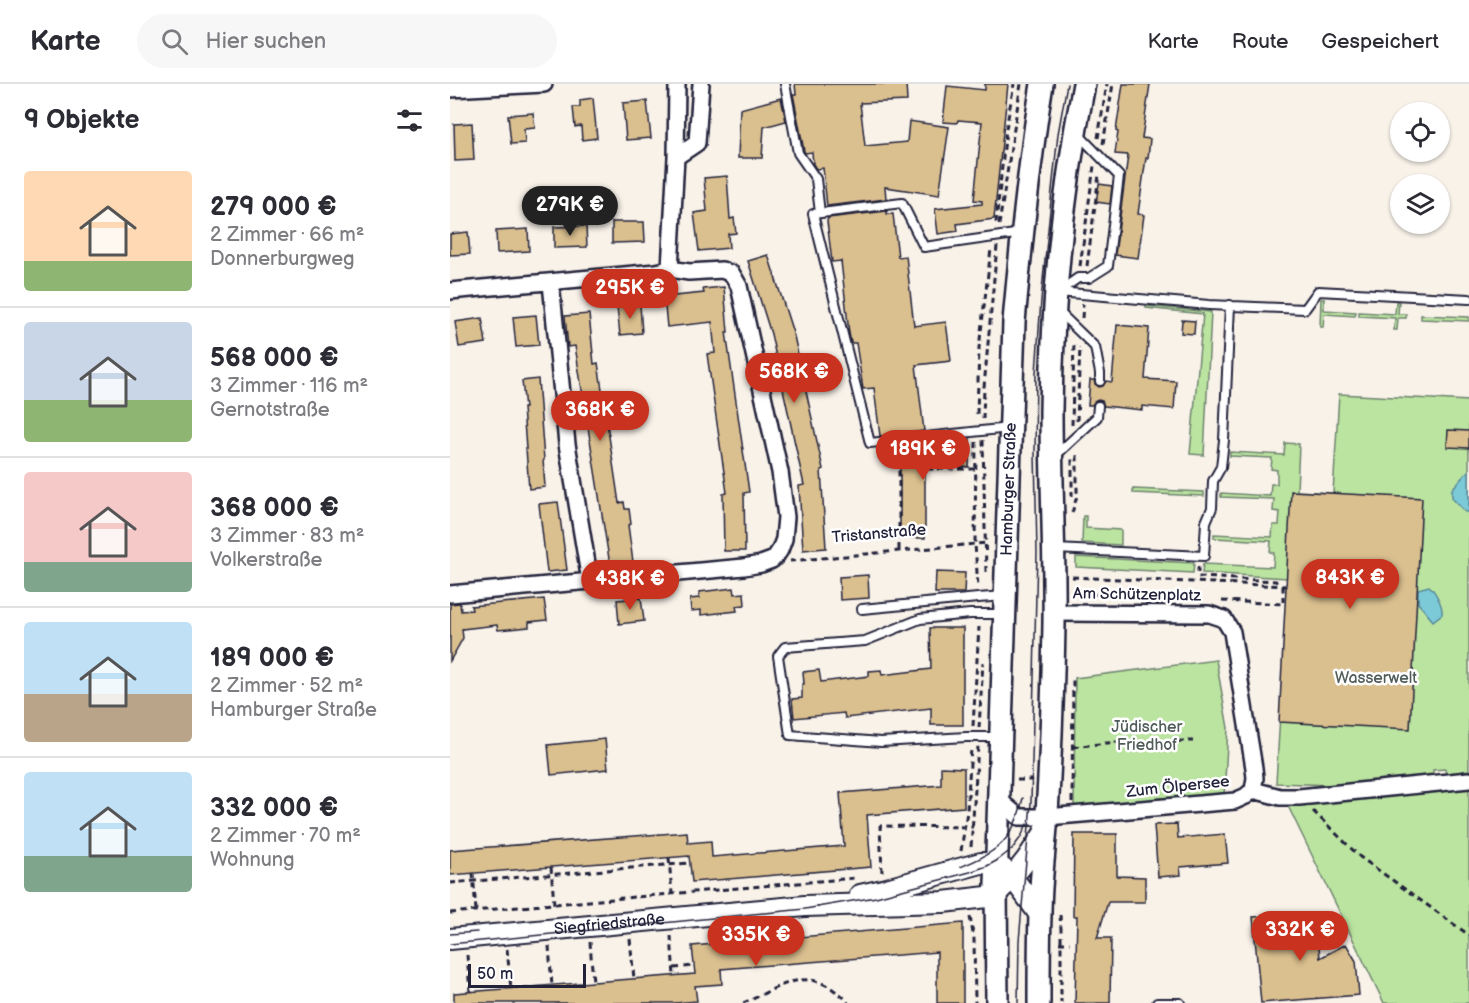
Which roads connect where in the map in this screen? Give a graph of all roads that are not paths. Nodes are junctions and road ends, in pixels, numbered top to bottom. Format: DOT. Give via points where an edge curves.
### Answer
graph roads {
  1 [pos="544,84"];
  2 [pos="677,84"];
  3 [pos="701,84"];
  4 [pos="786,84"];
  5 [pos="1042,84"];
  6 [pos="1084,84"];
  7 [pos="450,89"];
  8 [pos="1075,131"];
  9 [pos="676,157"];
  10 [pos="820,213"];
  11 [pos="1023,232"];
  12 [pos="670,269"];
  13 [pos="551,283"];
  14 [pos="450,291"];
  15 [pos="1469,299"];
  16 [pos="1056,301"];
  17 [pos="1230,305"];
  18 [pos="1100,381"];
  19 [pos="1098,406"];
  20 [pos="1011,428"];
  21 [pos="1052,459"];
  22 [pos="1053,549"];
  23 [pos="590,581"];
  24 [pos="450,594"];
  25 [pos="1006,605"];
  26 [pos="862,609"];
  27 [pos="1054,613"];
  28 [pos="1001,737"];
  29 [pos="1469,780"];
  30 [pos="1000,790"];
  31 [pos="1253,790"];
  32 [pos="1046,825"];
  33 [pos="1005,872"];
  34 [pos="905,893"];
  35 [pos="996,894"];
  36 [pos="1040,915"];
  37 [pos="450,939"];
  38 [pos="997,1003"];
  39 [pos="1039,1003"];
  40 [pos="1157,1003"];
  41 [pos="1180,1003"];
  1 -- 7 [label="street"];
  2 -- 9 [label="street"];
  3 -- 9 [label="street" via="698,143"];
  4 -- 10 [label="lane" via="798,153 816,179"];
  5 -- 11 [label="main road, Hamburger Straße"];
  6 -- 8 [label="main road"];
  8 -- 16 [label="main road"];
  8 -- 16 [label="lane" via="1119,176 1108,266 1089,278 1078,278"];
  9 -- 12 [label="street"];
  10 -- 11 [label="lane" via="902,203 924,247"];
  10 -- 20 [label="lane" via="813,214 870,443"];
  11 -- 20 [label="main road, Hamburger Straße" via="1014,322"];
  12 -- 13 [label="street"];
  12 -- 23 [label="street" via="722,270 732,274 739,286 780,472 786,517 779,560 744,567"];
  13 -- 14 [label="street"];
  13 -- 23 [label="street" via="567,444"];
  15 -- 17 [label="lane" via="1318,291 1305,309"];
  16 -- 17 [label="lane"];
  16 -- 18 [label="lane" via="1095,347"];
  16 -- 21 [label="main road"];
  17 -- 22 [label="lane" via="1221,467 1213,481 1212,508 1201,556"];
  19 -- 21 [label="lane" via="1096,417"];
  20 -- 25 [label="main road, Hamburger Straße"];
  21 -- 22 [label="main road"];
  22 -- 27 [label="main road"];
  23 -- 24 [label="street"];
  25 -- 26 [label="lane" via="978,598"];
  25 -- 28 [label="main road, Hamburger Straße"];
  25 -- 28 [label="lane" via="970,614 920,619 865,642 785,646 778,656 790,735 881,742"];
  27 -- 31 [label="street, Am Schützenplatz" via="1209,614 1224,620 1232,632 1254,768"];
  27 -- 32 [label="main road"];
  28 -- 30 [label="main road, Hamburger Straße"];
  29 -- 31 [label="street, Zum Ölpersee" via="1299,797"];
  30 -- 32 [label="street, Zum Ölpersee" via="1019,817"];
  30 -- 33 [label="main road, Hamburger Straße"];
  31 -- 32 [label="street, Zum Ölpersee" via="1235,801"];
  32 -- 33 [label="street" via="1027,859"];
  32 -- 36 [label="main road"];
  33 -- 34 [label="street, Siegfriedstraße" via="981,863"];
  33 -- 35 [label="main road, Hamburger Straße"];
  33 -- 36 [label="street"];
  34 -- 35 [label="street, Siegfriedstraße" via="943,902"];
  34 -- 37 [label="street, Siegfriedstraße"];
  35 -- 38 [label="main road, Hamburger Straße"];
  36 -- 39 [label="main road"];
  40 -- 41 [label="lane"];
}
